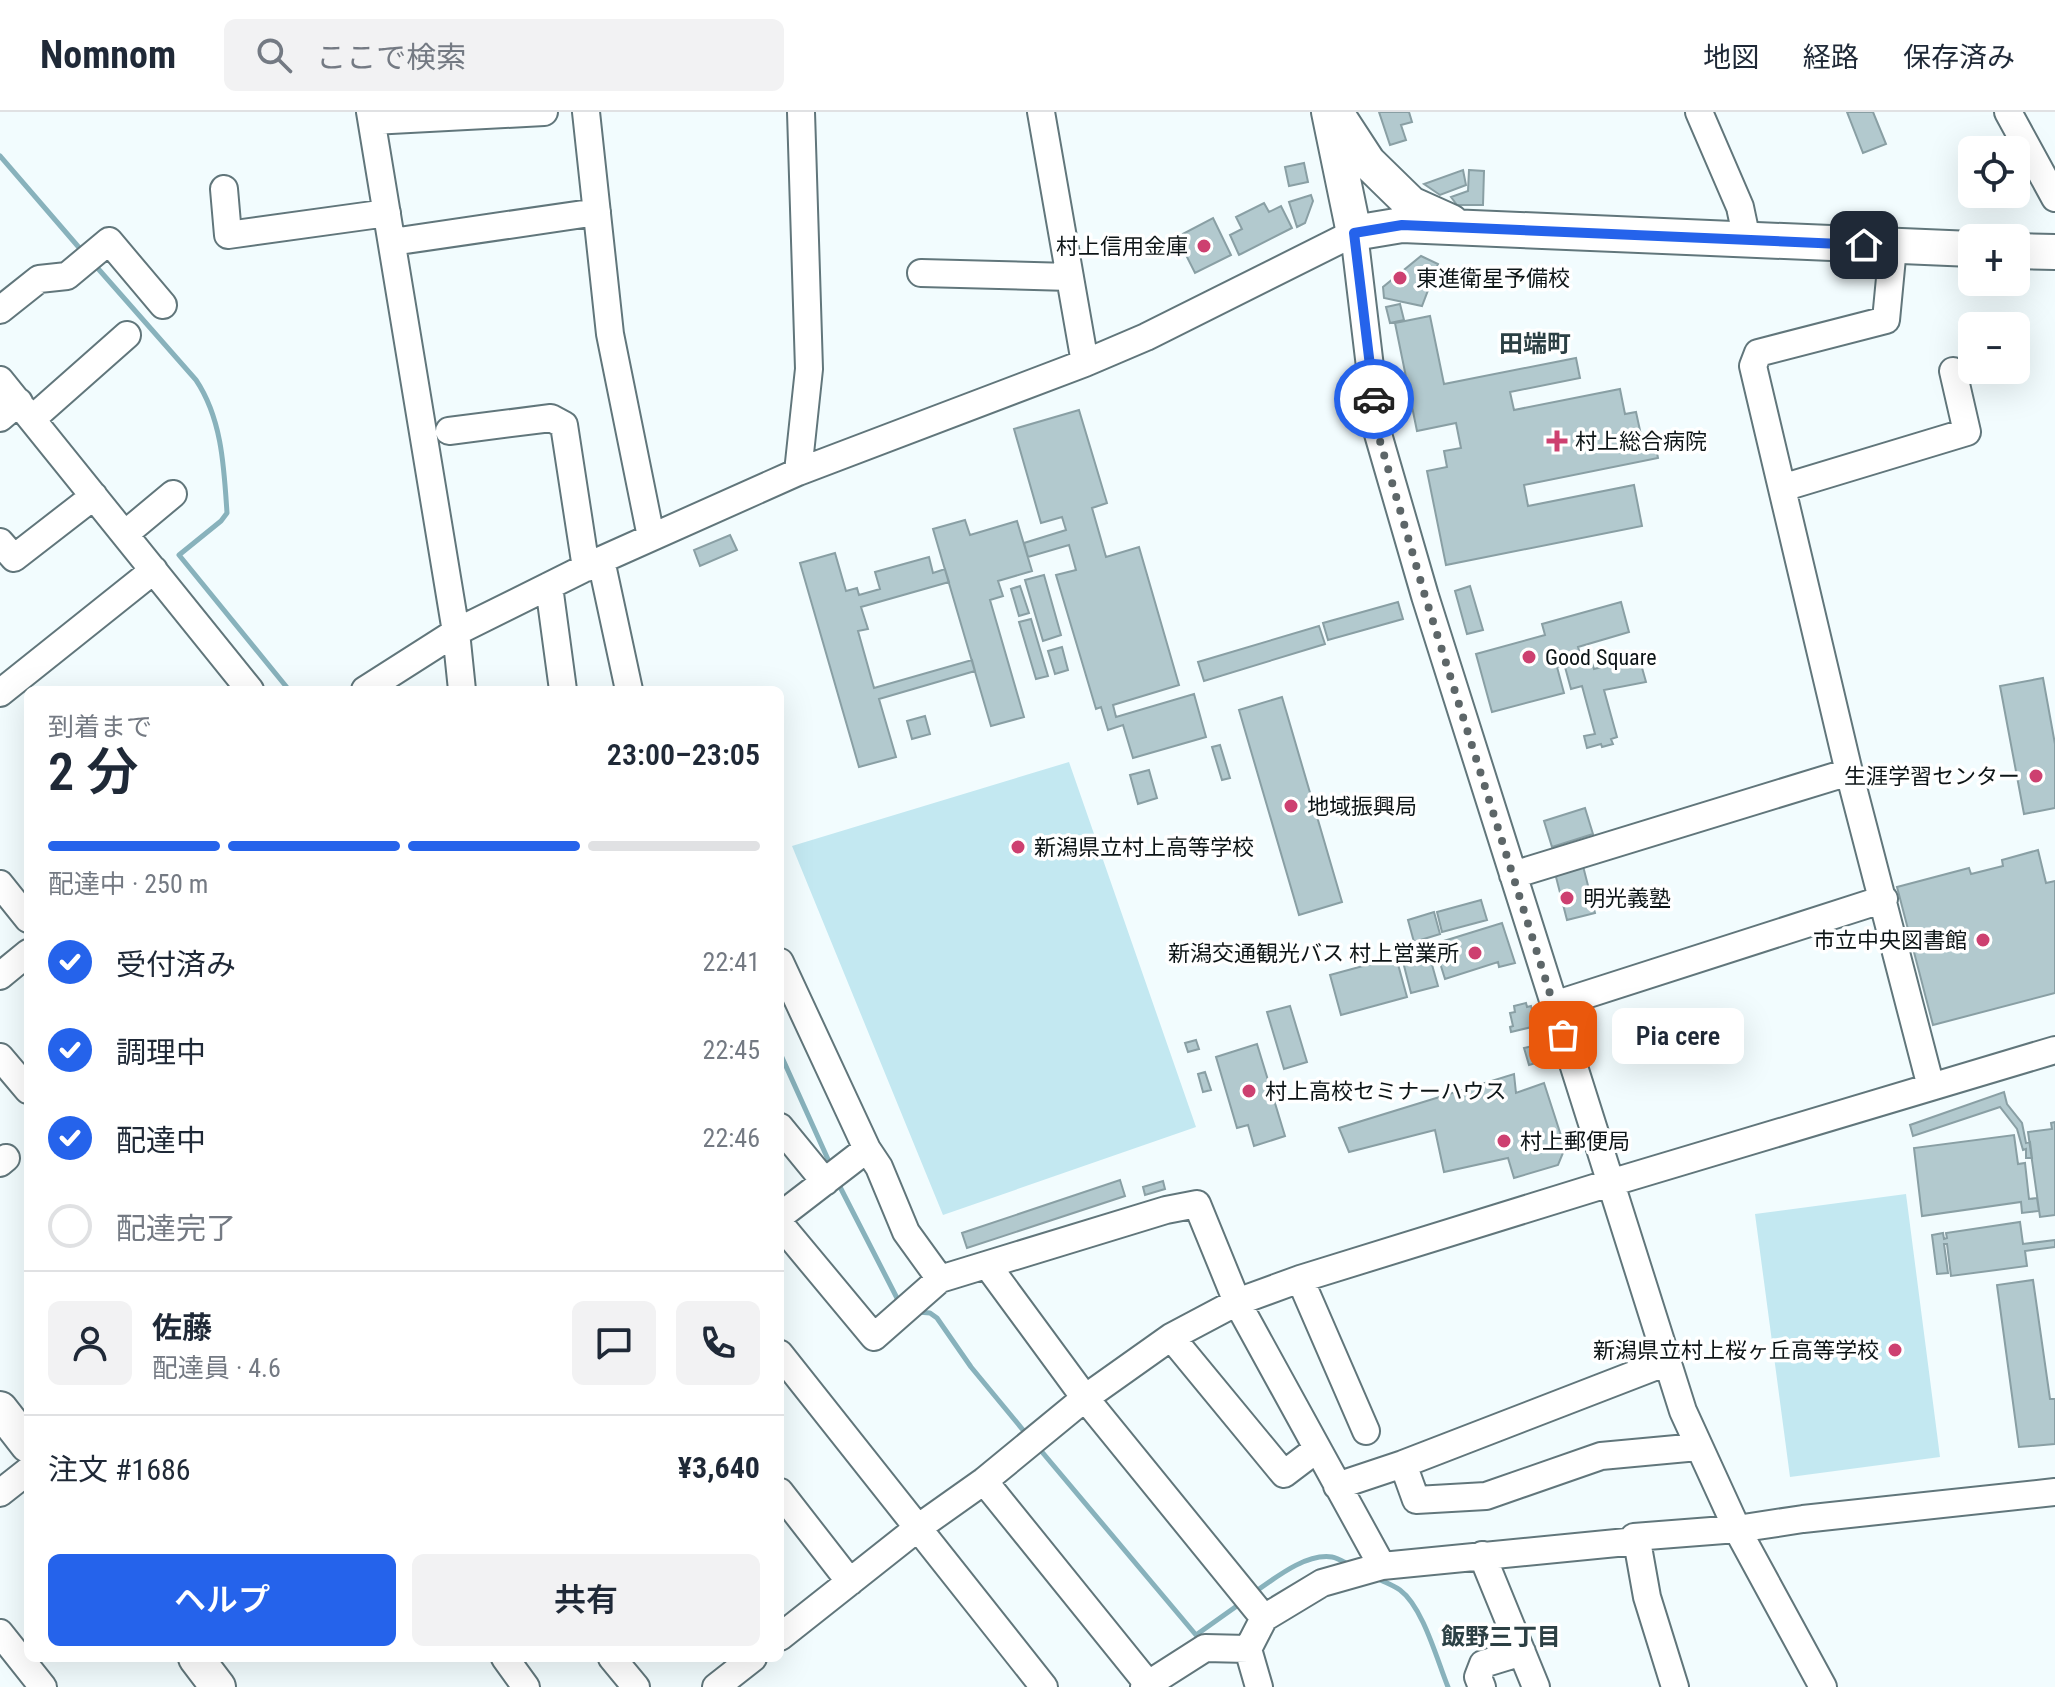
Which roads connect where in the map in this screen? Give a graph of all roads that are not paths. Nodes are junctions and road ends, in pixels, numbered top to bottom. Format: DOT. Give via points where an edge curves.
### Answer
graph roads {
  1 [pos="544,112"];
  2 [pos="586,112"];
  3 [pos="801,112"];
  4 [pos="1041,112"];
  5 [pos="1329,112"];
  6 [pos="1336,112"];
  7 [pos="1699,112"];
  8 [pos="2008,112"];
  9 [pos="371,116"];
  10 [pos="224,189"];
  11 [pos="2055,198"];
  12 [pos="597,212"];
  13 [pos="387,213"];
  14 [pos="1468,228"];
  15 [pos="1354,233"];
  16 [pos="1747,240"];
  17 [pos="392,242"];
  18 [pos="1893,247"];
  19 [pos="1958,249"];
  20 [pos="2030,251"];
  21 [pos="2055,252"];
  22 [pos="921,273"];
  23 [pos="1070,277"];
  24 [pos="163,305"];
  25 [pos="0,310"];
  26 [pos="127,335"];
  27 [pos="1085,363"];
  28 [pos="1953,371"];
  29 [pos="0,380"];
  30 [pos="17,413"];
  31 [pos="449,431"];
  32 [pos="798,472"];
  33 [pos="1782,488"];
  34 [pos="173,494"];
  35 [pos="94,496"];
  36 [pos="125,534"];
  37 [pos="651,537"];
  38 [pos="0,542"];
  39 [pos="593,564"];
  40 [pos="154,570"];
  41 [pos="549,586"];
  42 [pos="456,632"];
  43 [pos="247,686"];
  44 [pos="371,686"];
  45 [pos="462,686"];
  46 [pos="562,686"];
  47 [pos="628,686"];
  48 [pos="0,693"];
  49 [pos="1849,772"];
  50 [pos="1513,875"];
  51 [pos="0,884"];
  52 [pos="1884,899"];
  53 [pos="24,914"];
  54 [pos="24,956"];
  55 [pos="784,975"];
  56 [pos="0,976"];
  57 [pos="1554,1005"];
  58 [pos="2055,1050"];
  59 [pos="0,1057"];
  60 [pos="24,1085"];
  61 [pos="1931,1087"];
  62 [pos="784,1132"];
  63 [pos="867,1149"];
  64 [pos="825,1182"];
  65 [pos="1610,1183"];
  66 [pos="784,1213"];
  67 [pos="784,1229"];
  68 [pos="988,1266"];
  69 [pos="940,1279"];
  70 [pos="1300,1279"];
  71 [pos="1237,1302"];
  72 [pos="1171,1337"];
  73 [pos="784,1359"];
  74 [pos="1667,1362"];
  75 [pos="1085,1398"];
  76 [pos="0,1409"];
  77 [pos="1366,1431"];
  78 [pos="24,1440"];
  79 [pos="1698,1447"];
  80 [pos="1317,1449"];
  81 [pos="1403,1464"];
  82 [pos="24,1474"];
  83 [pos="984,1481"];
  84 [pos="1337,1486"];
  85 [pos="2055,1492"];
  86 [pos="0,1493"];
  87 [pos="784,1497"];
  88 [pos="919,1527"];
  89 [pos="1737,1529"];
  90 [pos="1637,1541"];
  91 [pos="1482,1555"];
  92 [pos="1382,1566"];
  93 [pos="850,1582"];
  94 [pos="1264,1618"];
  95 [pos="0,1633"];
  96 [pos="784,1634"];
  97 [pos="1248,1649"];
  98 [pos="1522,1652"];
  99 [pos="508,1662"];
  100 [pos="615,1662"];
  101 [pos="748,1662"];
  102 [pos="1146,1685"];
  103 [pos="43,1687"];
  104 [pos="526,1687"];
  105 [pos="636,1687"];
  106 [pos="716,1687"];
  107 [pos="1044,1687"];
  108 [pos="1259,1687"];
  109 [pos="1482,1687"];
  110 [pos="1536,1687"];
  111 [pos="1675,1687"];
  112 [pos="1823,1687"];
  1 -- 9 [label="street"];
  2 -- 12 [label="street"];
  3 -- 32 [label="street" via="809,369"];
  4 -- 23 [label="street"];
  5 -- 15 [label="main road"];
  6 -- 14 [label="main road" via="1368,162 1411,204"];
  7 -- 16 [label="street" via="1740,207"];
  8 -- 11 [label="street"];
  9 -- 13 [label="street"];
  10 -- 13 [label="street" via="228,235"];
  12 -- 17 [label="street"];
  12 -- 37 [label="street" via="610,334"];
  13 -- 17 [label="street"];
  14 -- 15 [label="main road" via="1402,225"];
  14 -- 16 [label="main road"];
  15 -- 27 [label="street"];
  15 -- 50 [label="street" via="1378,434"];
  16 -- 18 [label="main road"];
  17 -- 42 [label="street"];
  18 -- 19 [label="main road"];
  18 -- 33 [label="street" via="1886,320 1758,353 1753,366"];
  20 -- 21 [label="main road"];
  22 -- 23 [label="street"];
  23 -- 27 [label="street"];
  24 -- 25 [label="street" via="109,241 67,276 39,279"];
  26 -- 30 [label="street"];
  27 -- 32 [label="street"];
  28 -- 33 [label="street" via="1967,432"];
  29 -- 30 [label="street"];
  30 -- 35 [label="street"];
  31 -- 39 [label="street" via="551,418 564,425"];
  32 -- 37 [label="street"];
  33 -- 49 [label="street"];
  34 -- 36 [label="street"];
  35 -- 36 [label="street"];
  35 -- 38 [label="street" via="14,558"];
  36 -- 40 [label="street"];
  37 -- 39 [label="street"];
  39 -- 41 [label="street"];
  39 -- 47 [label="street"];
  40 -- 43 [label="street"];
  40 -- 48 [label="street"];
  41 -- 42 [label="street"];
  41 -- 46 [label="street"];
  42 -- 44 [label="street"];
  42 -- 45 [label="street"];
  49 -- 50 [label="street"];
  49 -- 52 [label="street"];
  50 -- 57 [label="street"];
  51 -- 53 [label="street"];
  52 -- 57 [label="street"];
  52 -- 61 [label="street"];
  54 -- 56 [label="street"];
  55 -- 63 [label="street"];
  57 -- 65 [label="street"];
  58 -- 61 [label="street"];
  59 -- 60 [label="street"];
  61 -- 65 [label="street"];
  62 -- 64 [label="street"];
  63 -- 64 [label="street"];
  63 -- 69 [label="street" via="906,1232"];
  64 -- 66 [label="street"];
  65 -- 70 [label="street"];
  65 -- 74 [label="street"];
  67 -- 69 [label="street" via="874,1337"];
  68 -- 69 [label="street"];
  68 -- 71 [label="street" via="1197,1204"];
  68 -- 75 [label="street"];
  70 -- 71 [label="street"];
  70 -- 77 [label="street"];
  71 -- 72 [label="street"];
  71 -- 80 [label="street"];
  72 -- 75 [label="street"];
  72 -- 80 [label="street" via="1284,1474"];
  73 -- 88 [label="street"];
  74 -- 79 [label="street"];
  74 -- 81 [label="street"];
  75 -- 83 [label="street"];
  75 -- 94 [label="street"];
  76 -- 78 [label="main road"];
  79 -- 81 [label="street" via="1601,1456 1486,1496 1416,1500"];
  79 -- 89 [label="street"];
  80 -- 84 [label="street"];
  81 -- 84 [label="street"];
  82 -- 86 [label="street"];
  83 -- 88 [label="street"];
  83 -- 102 [label="street"];
  84 -- 92 [label="street"];
  85 -- 89 [label="street"];
  87 -- 93 [label="street"];
  88 -- 93 [label="street"];
  88 -- 107 [label="street"];
  89 -- 90 [label="street" via="1634,1537"];
  89 -- 112 [label="street"];
  90 -- 91 [label="street"];
  90 -- 111 [label="street" via="1647,1597"];
  91 -- 92 [label="street"];
  91 -- 98 [label="street"];
  92 -- 94 [label="street" via="1322,1583"];
  93 -- 96 [label="street"];
  94 -- 97 [label="street"];
  95 -- 103 [label="street"];
  97 -- 102 [label="street" via="1205,1648"];
  97 -- 108 [label="street"];
  98 -- 109 [label="street" via="1483,1664 1478,1677"];
  98 -- 110 [label="street"];
  99 -- 104 [label="street"];
  100 -- 105 [label="street"];
  101 -- 106 [label="street"];
}
